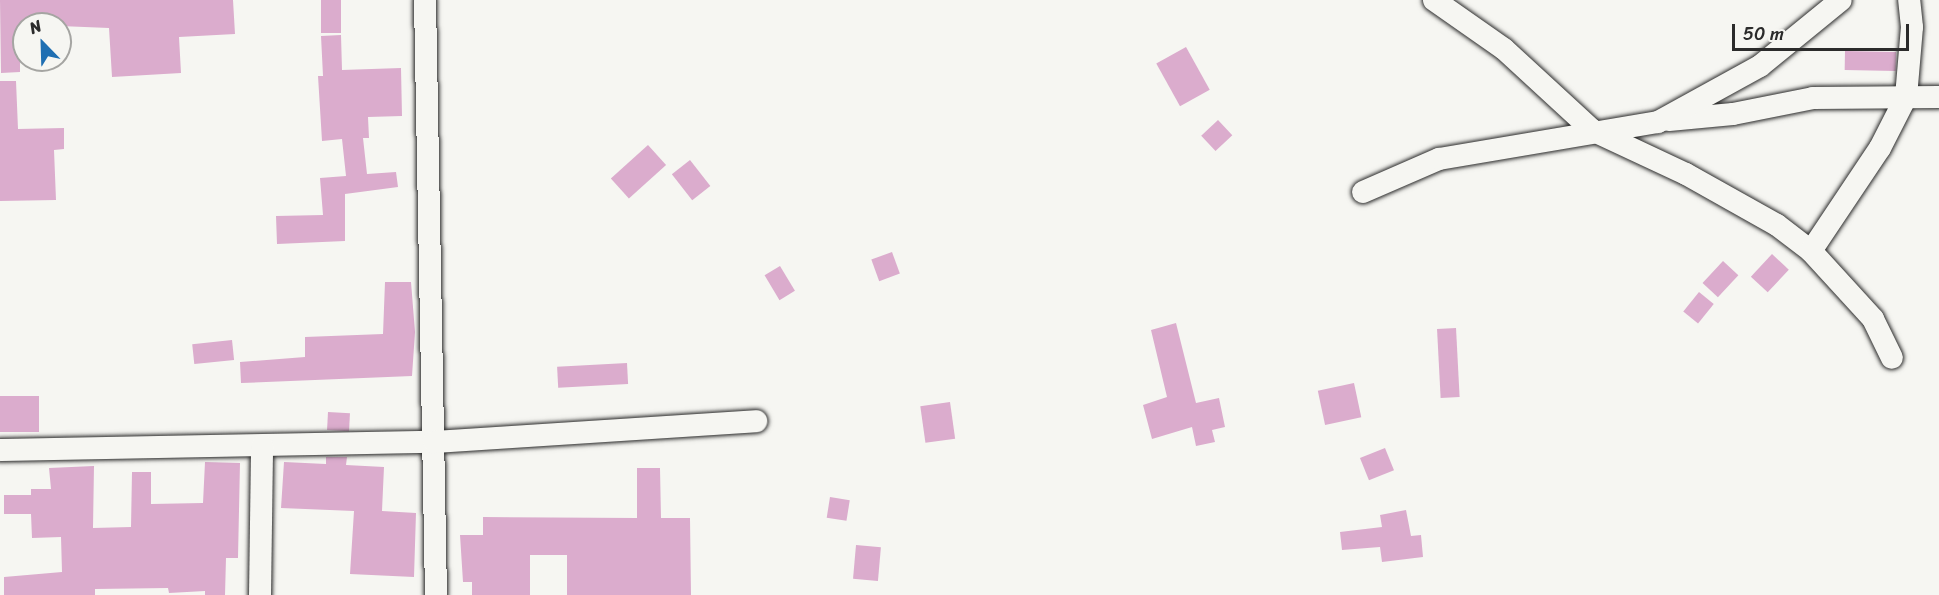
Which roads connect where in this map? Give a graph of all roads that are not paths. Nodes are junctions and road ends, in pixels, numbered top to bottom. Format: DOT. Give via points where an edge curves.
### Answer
graph roads {
  1 [pos="425,0"];
  2 [pos="1434,0"];
  3 [pos="1841,0"];
  4 [pos="1909,0"];
  5 [pos="1906,97"];
  6 [pos="1939,97"];
  7 [pos="1658,122"];
  8 [pos="1592,130"];
  9 [pos="1363,192"];
  10 [pos="1811,250"];
  11 [pos="1892,357"];
  12 [pos="756,421"];
  13 [pos="434,442"];
  14 [pos="262,446"];
  15 [pos="0,450"];
  16 [pos="260,595"];
  17 [pos="436,595"];
  1 -- 13 [label="street"];
  2 -- 8 [label="street" via="1504,49"];
  3 -- 7 [label="street" via="1760,66"];
  4 -- 5 [label="street" via="1912,27"];
  5 -- 6 [label="street"];
  5 -- 7 [label="street" via="1813,98 1733,114"];
  5 -- 10 [label="street" via="1880,148"];
  7 -- 8 [label="street"];
  8 -- 9 [label="street" via="1439,159"];
  8 -- 10 [label="street" via="1686,174 1777,225"];
  10 -- 11 [label="street" via="1873,319"];
  12 -- 13 [label="street"];
  13 -- 14 [label="street"];
  13 -- 17 [label="street"];
  14 -- 15 [label="street"];
  14 -- 16 [label="street"];
}
